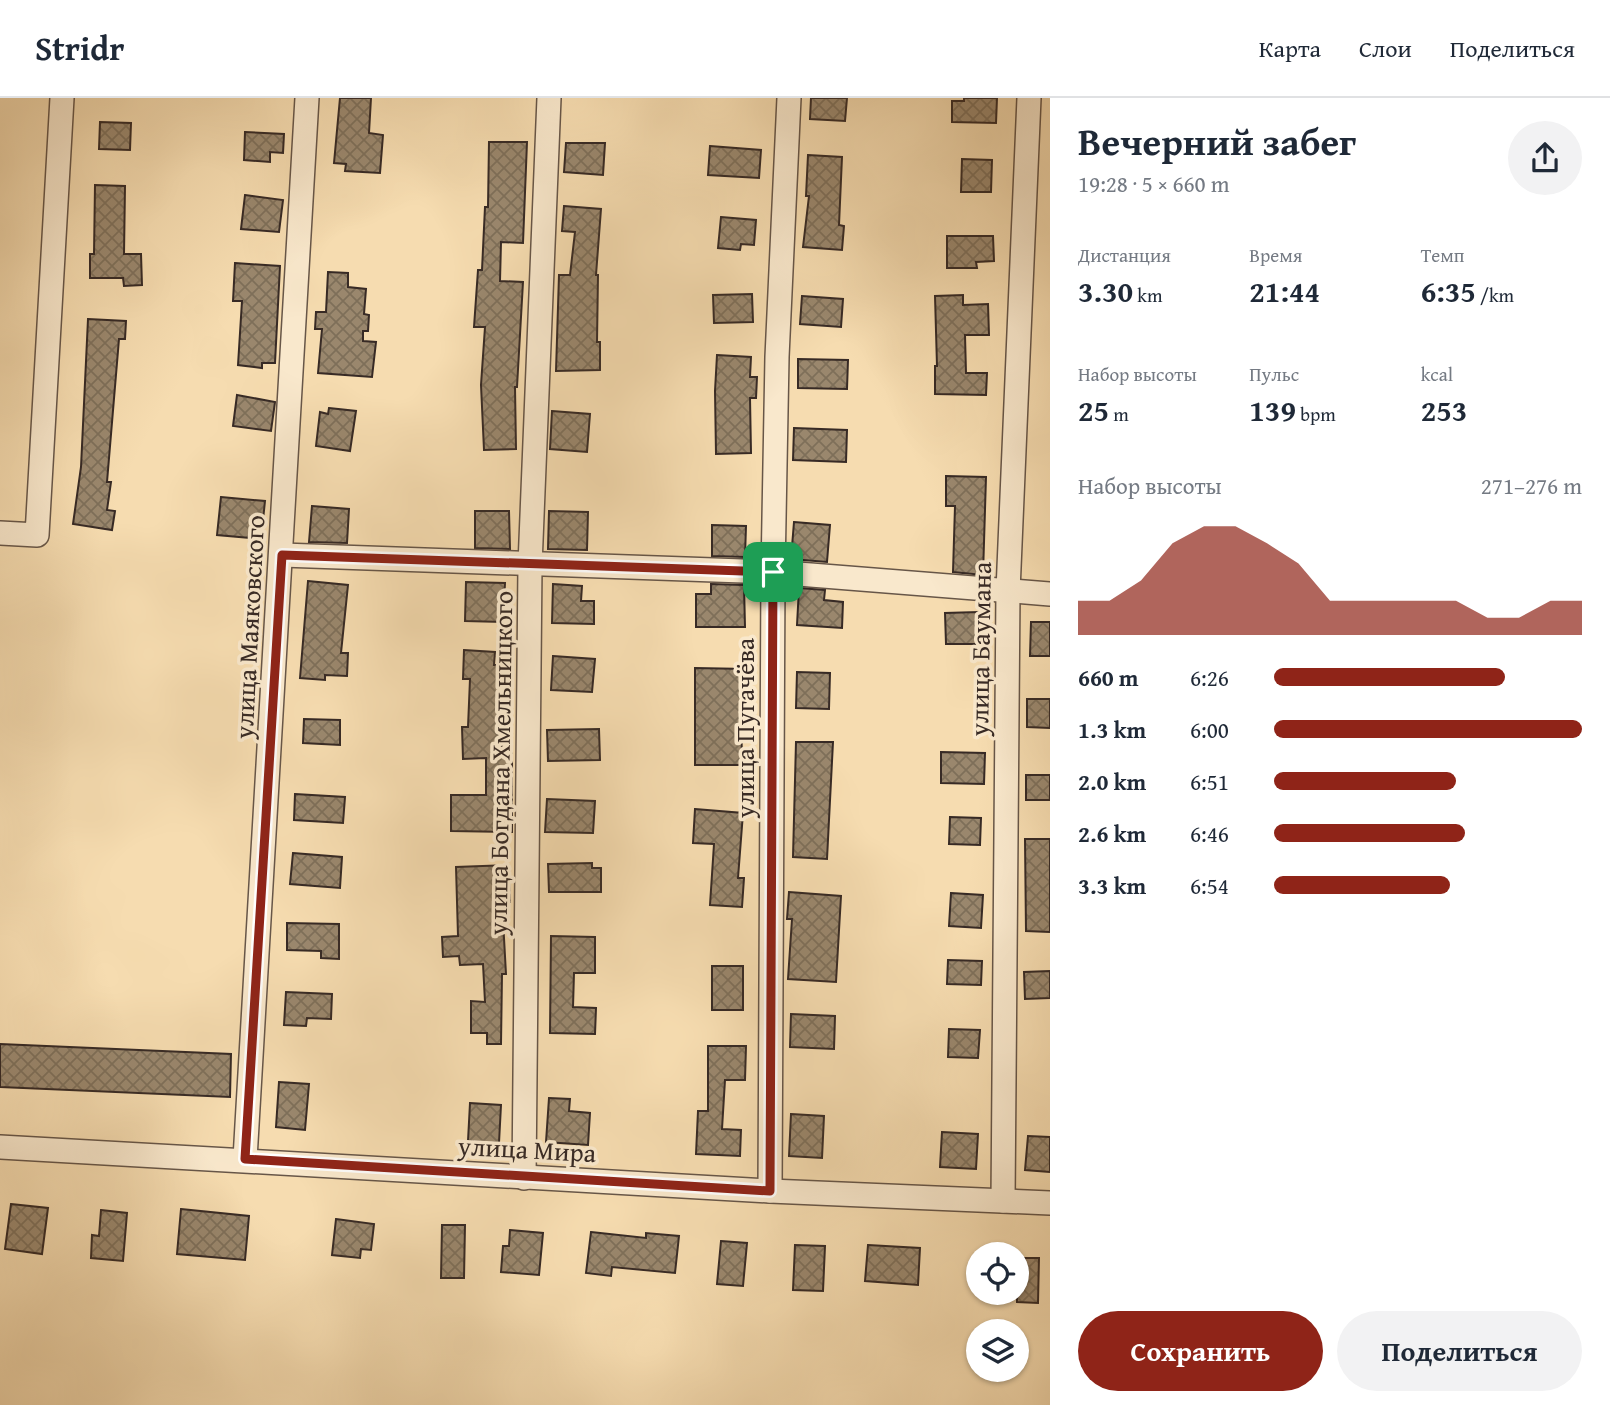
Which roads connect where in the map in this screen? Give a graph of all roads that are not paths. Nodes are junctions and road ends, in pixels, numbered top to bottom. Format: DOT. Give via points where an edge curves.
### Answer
graph roads {
  1 [pos="62,98"];
  2 [pos="307,98"];
  3 [pos="549,98"];
  4 [pos="789,98"];
  5 [pos="1029,98"];
  6 [pos="0,533"];
  7 [pos="282,555"];
  8 [pos="530,565"];
  9 [pos="773,572"];
  10 [pos="1008,591"];
  11 [pos="1050,594"];
  12 [pos="0,1147"];
  13 [pos="245,1159"];
  14 [pos="524,1178"];
  15 [pos="770,1191"];
  16 [pos="1003,1201"];
  17 [pos="1050,1203"];
  1 -- 6 [label="street" via="37,535"];
  2 -- 7 [label="street, улица Маяковского"];
  3 -- 8 [label="street, улица Богдана Хмельницкого"];
  4 -- 9 [label="street, улица Пугачёва"];
  5 -- 10 [label="street, улица Баумана"];
  7 -- 8 [label="street"];
  7 -- 13 [label="street, улица Маяковского"];
  8 -- 9 [label="street"];
  8 -- 14 [label="street, улица Богдана Хмельницкого"];
  9 -- 10 [label="street"];
  9 -- 15 [label="street, улица Пугачёва"];
  10 -- 11 [label="street"];
  10 -- 16 [label="street, улица Баумана"];
  12 -- 13 [label="street, улица Мира"];
  13 -- 14 [label="street, улица Мира"];
  14 -- 15 [label="street, улица Мира"];
  15 -- 16 [label="street, улица Мира"];
  16 -- 17 [label="street, улица Мира"];
}
